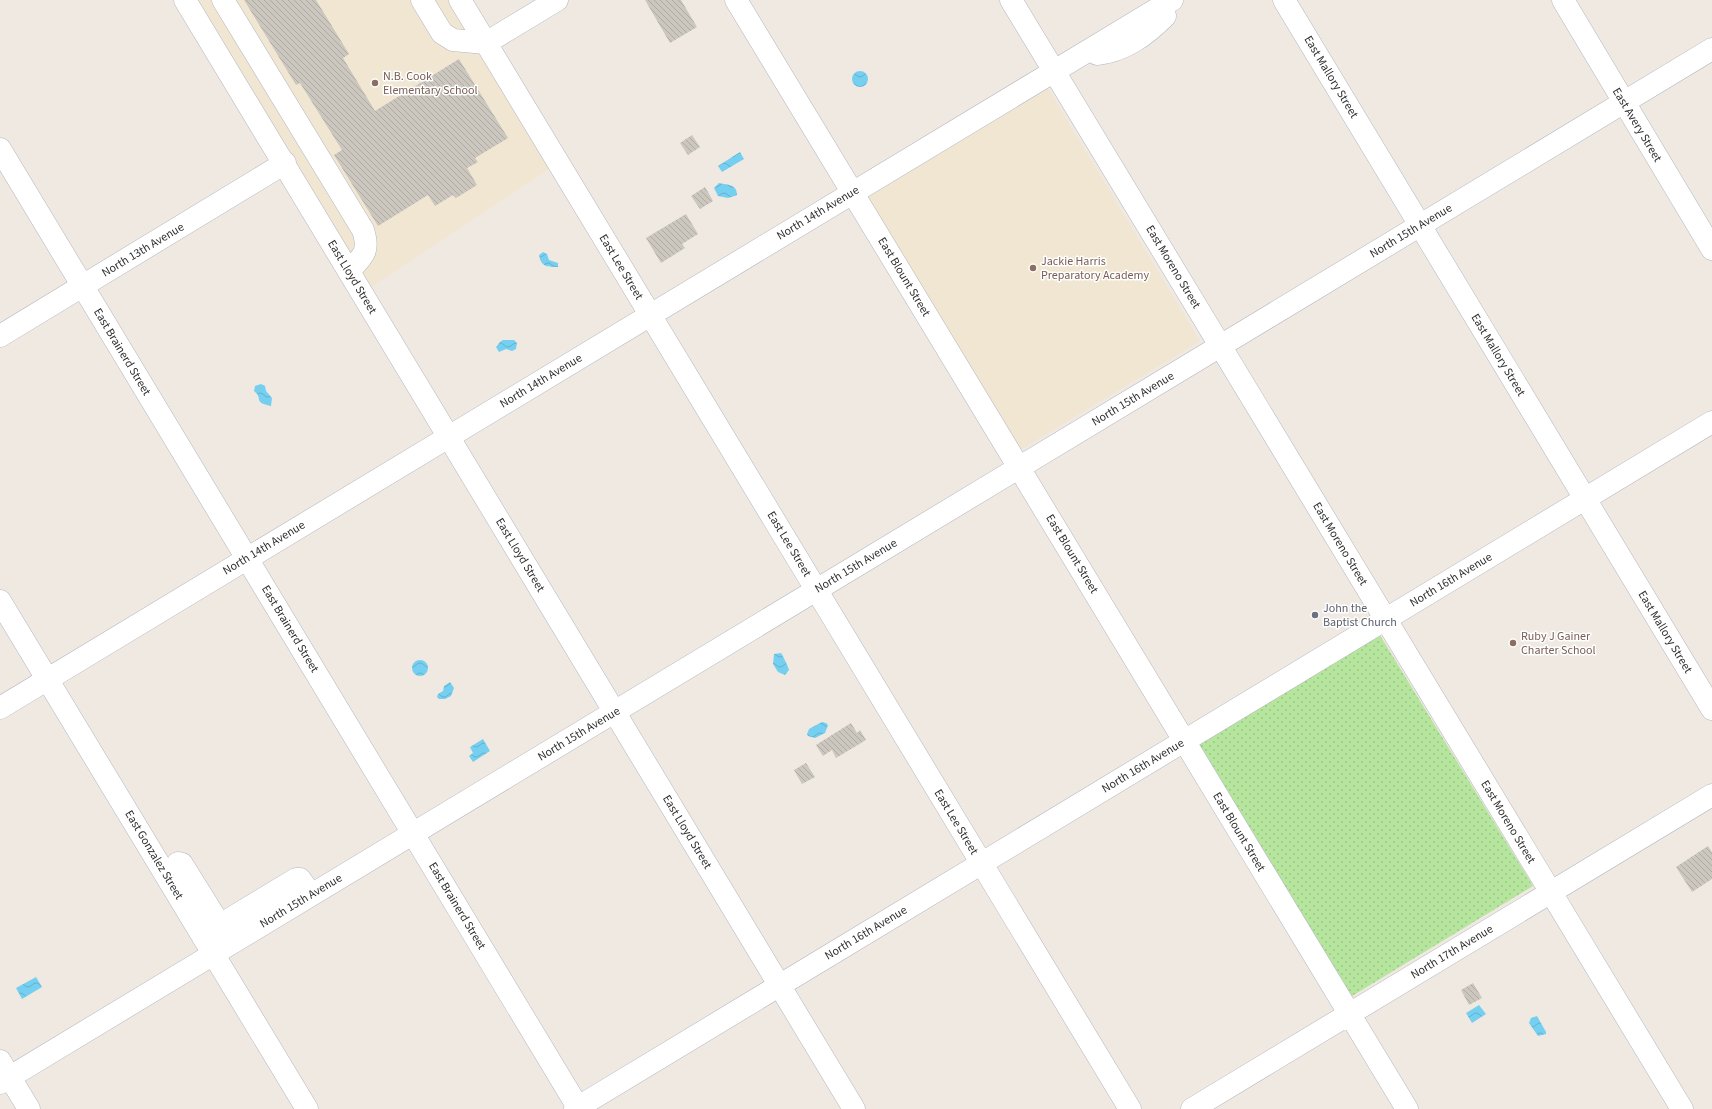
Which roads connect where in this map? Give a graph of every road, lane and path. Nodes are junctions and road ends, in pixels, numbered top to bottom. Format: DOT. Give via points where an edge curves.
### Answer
graph roads {
  1 [pos="185,0"];
  2 [pos="223,0"];
  3 [pos="422,0"];
  4 [pos="460,0"];
  5 [pos="557,0"];
  6 [pos="736,0"];
  7 [pos="1011,0"];
  8 [pos="1172,0"];
  9 [pos="1175,0"];
  10 [pos="1284,0"];
  11 [pos="1563,0"];
  12 [pos="486,42"];
  13 [pos="1712,49"];
  14 [pos="1082,54"];
  15 [pos="1054,71"];
  16 [pos="1624,102"];
  17 [pos="0,149"];
  18 [pos="285,163"];
  19 [pos="852,193"];
  20 [pos="1420,225"];
  21 [pos="1712,249"];
  22 [pos="349,271"];
  23 [pos="83,287"];
  24 [pos="650,315"];
  25 [pos="0,336"];
  26 [pos="1220,346"];
  27 [pos="1712,422"];
  28 [pos="448,437"];
  29 [pos="1019,468"];
  30 [pos="1585,499"];
  31 [pos="247,558"];
  32 [pos="816,590"];
  33 [pos="0,602"];
  34 [pos="1386,619"];
  35 [pos="47,679"];
  36 [pos="0,708"];
  37 [pos="1712,709"];
  38 [pos="615,712"];
  39 [pos="1184,741"];
  40 [pos="1712,795"];
  41 [pos="413,834"];
  42 [pos="178,863"];
  43 [pos="981,864"];
  44 [pos="1551,892"];
  45 [pos="311,895"];
  46 [pos="220,925"];
  47 [pos="216,953"];
  48 [pos="780,985"];
  49 [pos="1350,1014"];
  50 [pos="3,1074"];
  51 [pos="577,1108"];
  52 [pos="29,1109"];
  53 [pos="307,1109"];
  54 [pos="854,1109"];
  55 [pos="1130,1109"];
  56 [pos="1192,1109"];
  57 [pos="1407,1109"];
  58 [pos="1682,1109"];
  1 -- 18 [label="street, East Lloyd Street"];
  2 -- 22 [label="street" via="363,230 367,243 364,255"];
  3 -- 12 [label="street" via="442,33 453,40"];
  4 -- 12 [label="street, East Lee Street"];
  5 -- 12 [label="street"];
  6 -- 19 [label="street, East Blount Street"];
  7 -- 15 [label="street, East Moreno Street"];
  8 -- 14 [label="street, North 14th Avenue"];
  9 -- 14 [label="street, North 14th Avenue" via="1157,24 1132,43 1102,53"];
  10 -- 20 [label="street, East Mallory Street"];
  11 -- 16 [label="street, East Avery Street"];
  12 -- 24 [label="street, East Lee Street"];
  13 -- 16 [label="street, North 15th Avenue"];
  14 -- 15 [label="street, North 14th Avenue"];
  15 -- 19 [label="street, North 14th Avenue"];
  15 -- 26 [label="street, East Moreno Street"];
  16 -- 20 [label="street, North 15th Avenue"];
  16 -- 21 [label="street, East Avery Street"];
  17 -- 23 [label="street, East Brainerd Street"];
  18 -- 22 [label="street, East Lloyd Street"];
  18 -- 23 [label="street, North 13th Avenue"];
  19 -- 24 [label="street, North 14th Avenue"];
  19 -- 29 [label="street, East Blount Street"];
  20 -- 26 [label="street, North 15th Avenue"];
  20 -- 30 [label="street, East Mallory Street"];
  22 -- 28 [label="street, East Lloyd Street"];
  23 -- 25 [label="street, North 13th Avenue"];
  23 -- 31 [label="street, East Brainerd Street"];
  24 -- 28 [label="street, North 14th Avenue"];
  24 -- 32 [label="street, East Lee Street"];
  26 -- 29 [label="street, North 15th Avenue"];
  26 -- 34 [label="street, East Moreno Street"];
  27 -- 30 [label="street, North 16th Avenue"];
  28 -- 31 [label="street, North 14th Avenue"];
  28 -- 38 [label="street, East Lloyd Street"];
  29 -- 32 [label="street, North 15th Avenue"];
  29 -- 39 [label="street, East Blount Street"];
  30 -- 34 [label="street, North 16th Avenue"];
  30 -- 37 [label="street, East Mallory Street"];
  31 -- 35 [label="street, North 14th Avenue"];
  31 -- 41 [label="street, East Brainerd Street"];
  32 -- 38 [label="street, North 15th Avenue"];
  32 -- 43 [label="street, East Lee Street"];
  33 -- 35 [label="street, East Gonzalez Street"];
  34 -- 39 [label="street, North 16th Avenue"];
  34 -- 44 [label="street, East Moreno Street"];
  35 -- 36 [label="street, North 14th Avenue"];
  35 -- 47 [label="street, East Gonzalez Street"];
  38 -- 41 [label="street, North 15th Avenue"];
  38 -- 48 [label="street, East Lloyd Street"];
  39 -- 43 [label="street, North 16th Avenue"];
  39 -- 49 [label="street, East Blount Street"];
  40 -- 44 [label="street, North 17th Avenue"];
  41 -- 45 [label="street, North 15th Avenue"];
  41 -- 51 [label="street, East Brainerd Street"];
  42 -- 46 [label="street" via="182,864"];
  43 -- 48 [label="street, North 16th Avenue"];
  43 -- 55 [label="street, East Lee Street"];
  44 -- 49 [label="street, North 17th Avenue"];
  44 -- 58 [label="street, East Moreno Street"];
  45 -- 46 [label="street" via="300,879 296,879"];
  45 -- 47 [label="street, North 15th Avenue"];
  46 -- 47 [label="street"];
  47 -- 50 [label="street, North 15th Avenue"];
  47 -- 53 [label="street, East Gonzalez Street"];
  48 -- 51 [label="street, North 16th Avenue"];
  48 -- 54 [label="street, East Lloyd Street"];
  49 -- 56 [label="street, North 17th Avenue"];
  49 -- 57 [label="street, East Blount Street"];
  50 -- 52 [label="street"];
}
